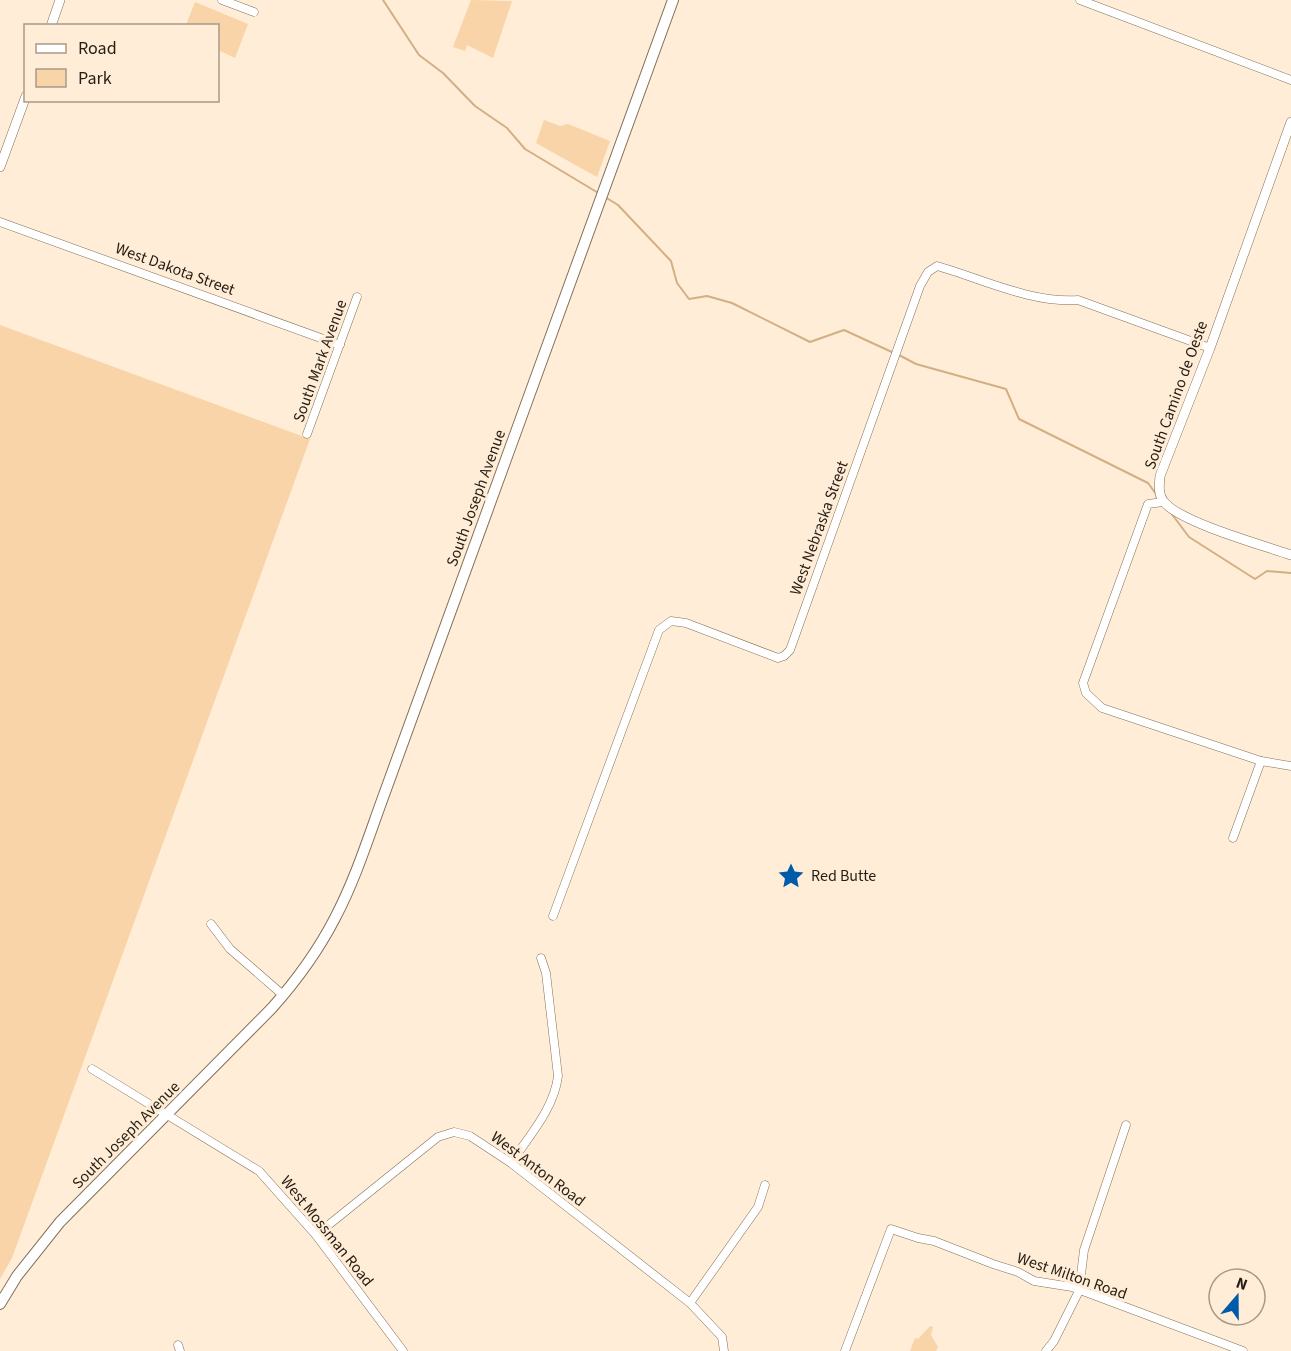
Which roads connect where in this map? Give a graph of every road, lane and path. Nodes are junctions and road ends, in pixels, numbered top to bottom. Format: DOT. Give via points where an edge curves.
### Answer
graph roads {
  1 [pos="60,0"];
  2 [pos="222,0"];
  3 [pos="673,0"];
  4 [pos="1080,0"];
  5 [pos="254,12"];
  6 [pos="52,24"];
  7 [pos="1291,80"];
  8 [pos="24,101"];
  9 [pos="1291,122"];
  10 [pos="0,167"];
  11 [pos="0,222"];
  12 [pos="357,297"];
  13 [pos="340,345"];
  14 [pos="1210,348"];
  15 [pos="307,434"];
  16 [pos="1163,502"];
  17 [pos="1291,555"];
  18 [pos="1260,761"];
  19 [pos="1291,766"];
  20 [pos="1233,838"];
  21 [pos="553,916"];
  22 [pos="211,924"];
  23 [pos="542,958"];
  24 [pos="283,995"];
  25 [pos="92,1069"];
  26 [pos="167,1114"];
  27 [pos="1126,1125"];
  28 [pos="511,1163"];
  29 [pos="765,1185"];
  30 [pos="316,1235"];
  31 [pos="1079,1291"];
  32 [pos="690,1303"];
  33 [pos="0,1304"];
  34 [pos="403,1351"];
  35 [pos="724,1351"];
  36 [pos="845,1351"];
  37 [pos="1046,1351"];
  38 [pos="1243,1351"];
  1 -- 6 [label="street"];
  2 -- 5 [label="street"];
  3 -- 24 [label="main road, South Joseph Avenue" via="353,880 335,919"];
  4 -- 7 [label="street"];
  8 -- 10 [label="street"];
  9 -- 14 [label="street, South Camino de Oeste"];
  11 -- 13 [label="street, West Dakota Street"];
  12 -- 13 [label="street, South Mark Avenue"];
  13 -- 15 [label="street, South Mark Avenue"];
  14 -- 16 [label="street, South Camino de Oeste" via="1160,476"];
  14 -- 21 [label="street, West Nebraska Street" via="1078,300 1061,301 991,285 937,266 928,272 790,650 778,658 686,622 671,621 659,630"];
  16 -- 17 [label="street" via="1179,515"];
  16 -- 18 [label="street" via="1148,504 1083,683 1086,693 1102,708"];
  18 -- 19 [label="street"];
  18 -- 20 [label="street"];
  22 -- 24 [label="street" via="230,949"];
  23 -- 28 [label="street" via="558,1076 556,1090 547,1111"];
  24 -- 26 [label="main road, South Joseph Avenue"];
  25 -- 26 [label="street, West Mossman Road"];
  26 -- 30 [label="street, West Mossman Road" via="259,1171"];
  26 -- 33 [label="main road, South Joseph Avenue" via="60,1222"];
  27 -- 31 [label="street" via="1084,1250"];
  28 -- 30 [label="street, West Anton Road" via="470,1136 454,1132 438,1137"];
  28 -- 32 [label="street, West Anton Road"];
  29 -- 32 [label="street" via="758,1207"];
  30 -- 34 [label="street, West Mossman Road"];
  31 -- 36 [label="street, West Milton Road" via="1034,1281 934,1241 891,1229"];
  31 -- 37 [label="street"];
  31 -- 38 [label="street, West Milton Road"];
  32 -- 35 [label="street, West Anton Road" via="722,1337"];
}
